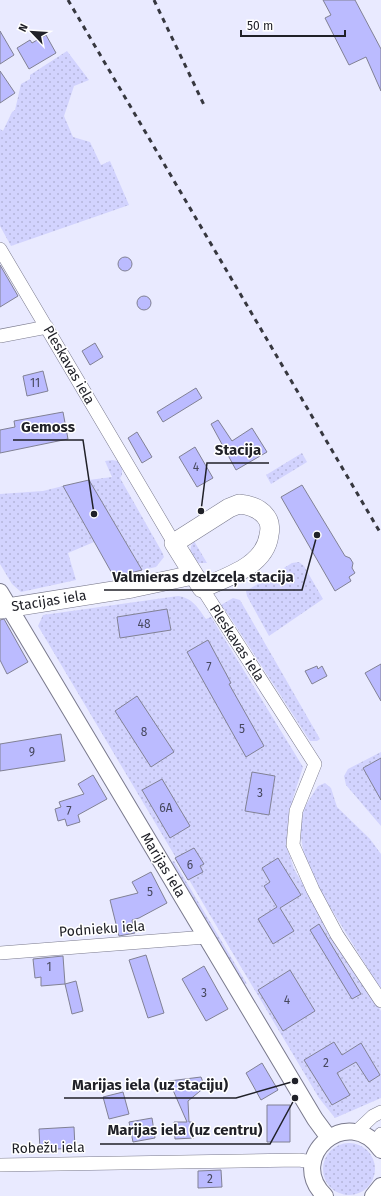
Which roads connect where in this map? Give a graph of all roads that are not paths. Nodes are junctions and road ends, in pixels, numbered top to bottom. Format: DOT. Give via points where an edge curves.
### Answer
graph roads {
  1 [pos="0,249"];
  2 [pos="46,327"];
  3 [pos="0,336"];
  4 [pos="174,543"];
  5 [pos="197,582"];
  6 [pos="3,602"];
  7 [pos="206,937"];
  8 [pos="0,953"];
  9 [pos="381,1001"];
  10 [pos="381,1112"];
  11 [pos="356,1132"];
  12 [pos="329,1138"];
  13 [pos="380,1143"];
  14 [pos="313,1162"];
  15 [pos="0,1165"];
  16 [pos="318,1193"];
  1 -- 2 [label="street, Pleskavas iela"];
  2 -- 3 [label="street"];
  2 -- 4 [label="street, Pleskavas iela"];
  4 -- 5 [label="main road, Pleskavas iela"];
  4 -- 5 [label="main road, Stacijas iela" via="239,504 255,508 268,521 268,542 256,561 230,576"];
  5 -- 6 [label="main road, Stacijas iela"];
  5 -- 9 [label="street, Pleskavas iela" via="315,764 296,811 294,844 313,890 337,935"];
  6 -- 7 [label="street, Marijas iela"];
  7 -- 8 [label="street, Podnieku iela"];
  7 -- 12 [label="street, Marijas iela" via="315,1119"];
  10 -- 11 [label="street"];
  11 -- 12 [label="street" via="340,1132"];
  11 -- 13 [label="street"];
  12 -- 14 [label="street" via="318,1149"];
  14 -- 15 [label="street, Robežu iela" via="299,1160"];
  14 -- 16 [label="street" via="313,1176"];
}
